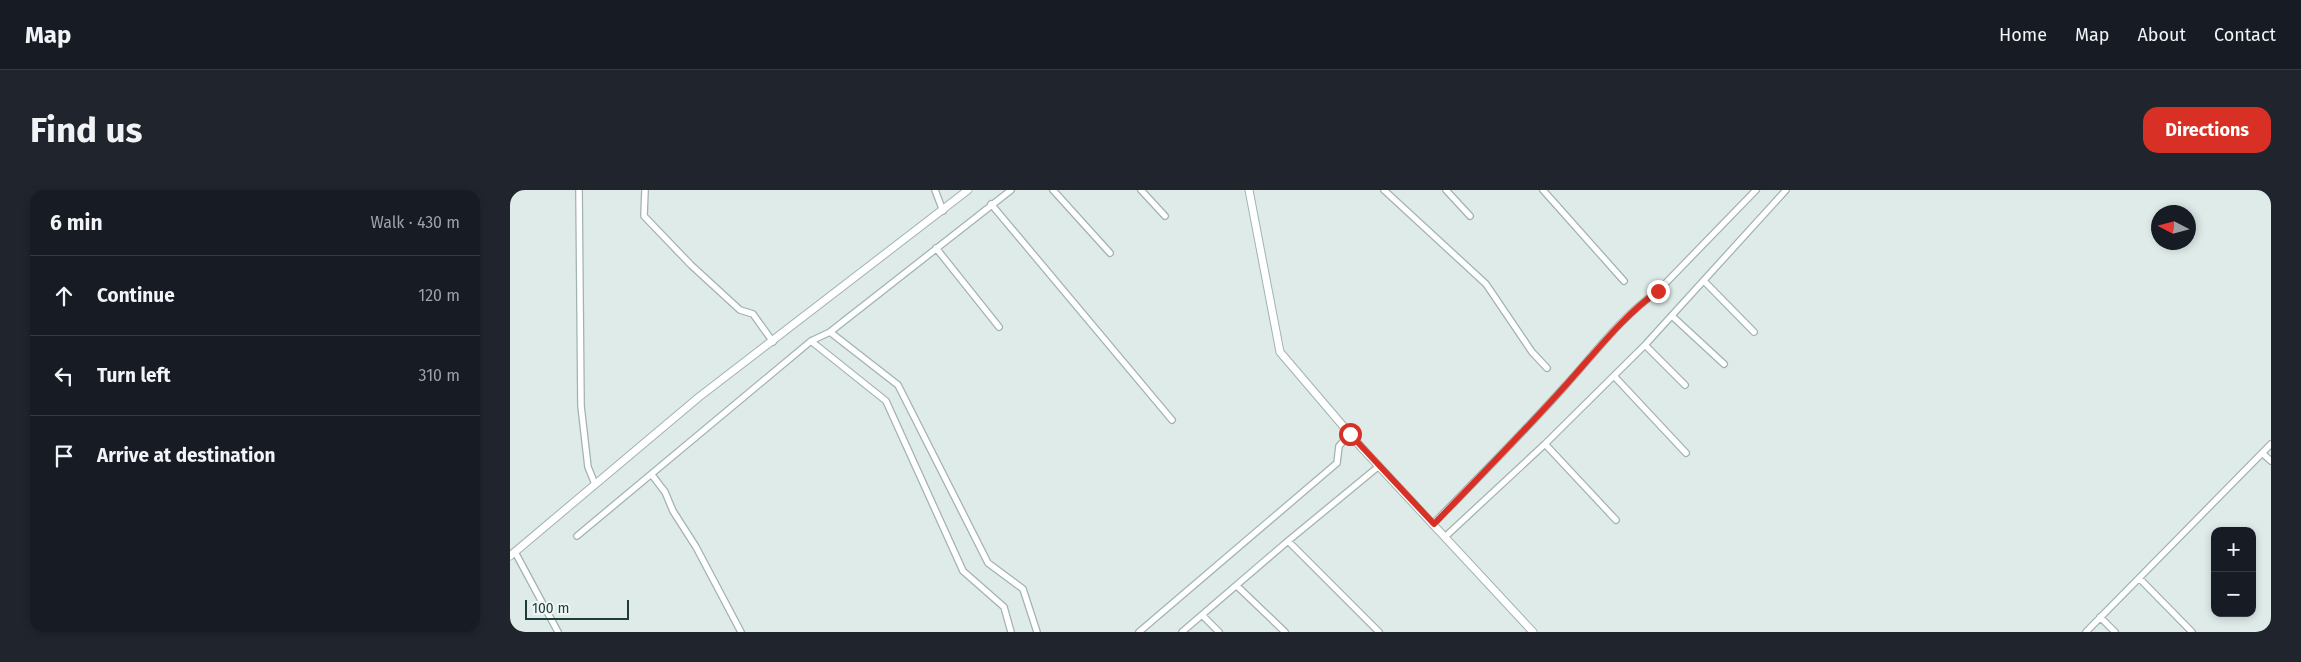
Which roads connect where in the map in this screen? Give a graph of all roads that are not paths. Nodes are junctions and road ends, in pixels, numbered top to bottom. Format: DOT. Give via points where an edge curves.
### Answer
graph roads {
  1 [pos="579,190"];
  2 [pos="645,190"];
  3 [pos="935,190"];
  4 [pos="968,190"];
  5 [pos="1011,190"];
  6 [pos="1053,190"];
  7 [pos="1141,190"];
  8 [pos="1249,190"];
  9 [pos="1384,190"];
  10 [pos="1446,190"];
  11 [pos="1543,190"];
  12 [pos="1756,190"];
  13 [pos="1786,190"];
  14 [pos="991,204"];
  15 [pos="943,211"];
  16 [pos="1165,216"];
  17 [pos="1470,216"];
  18 [pos="936,248"];
  19 [pos="1110,253"];
  20 [pos="1624,281"];
  21 [pos="1704,281"];
  22 [pos="1672,316"];
  23 [pos="999,327"];
  24 [pos="830,332"];
  25 [pos="1754,332"];
  26 [pos="811,341"];
  27 [pos="773,342"];
  28 [pos="1645,345"];
  29 [pos="1724,364"];
  30 [pos="1547,368"];
  31 [pos="1614,376"];
  32 [pos="1685,385"];
  33 [pos="1172,420"];
  34 [pos="1350,434"];
  35 [pos="1545,444"];
  36 [pos="2271,444"];
  37 [pos="1686,453"];
  38 [pos="2262,453"];
  39 [pos="2271,461"];
  40 [pos="1379,466"];
  41 [pos="652,475"];
  42 [pos="595,484"];
  43 [pos="1616,520"];
  44 [pos="1434,524"];
  45 [pos="577,536"];
  46 [pos="1446,536"];
  47 [pos="1288,541"];
  48 [pos="512,554"];
  49 [pos="2139,578"];
  50 [pos="1237,586"];
  51 [pos="1202,615"];
  52 [pos="2100,617"];
  53 [pos="558,632"];
  54 [pos="742,632"];
  55 [pos="1011,632"];
  56 [pos="1038,632"];
  57 [pos="1139,632"];
  58 [pos="1182,632"];
  59 [pos="1219,632"];
  60 [pos="1285,632"];
  61 [pos="1379,632"];
  62 [pos="1533,632"];
  63 [pos="2086,632"];
  64 [pos="2115,632"];
  65 [pos="2192,632"];
  1 -- 42 [label="street" via="581,406 588,467"];
  2 -- 27 [label="street" via="644,216 740,310 753,314"];
  3 -- 15 [label="street"];
  4 -- 15 [label="street"];
  5 -- 14 [label="street"];
  6 -- 19 [label="street"];
  7 -- 16 [label="street"];
  8 -- 34 [label="street" via="1280,352"];
  9 -- 30 [label="street" via="1486,284 1532,352"];
  10 -- 17 [label="street"];
  11 -- 20 [label="street"];
  12 -- 44 [label="street" via="1658,291 1606,338 1566,386"];
  13 -- 21 [label="street"];
  14 -- 18 [label="street"];
  14 -- 33 [label="street"];
  15 -- 27 [label="street"];
  18 -- 23 [label="street"];
  18 -- 24 [label="street"];
  21 -- 22 [label="street"];
  21 -- 25 [label="street"];
  22 -- 28 [label="street"];
  22 -- 29 [label="street"];
  24 -- 26 [label="street"];
  24 -- 56 [label="street" via="898,385 988,564 1023,589"];
  26 -- 41 [label="street"];
  26 -- 55 [label="street" via="886,401 963,571 1004,607"];
  27 -- 42 [label="street" via="699,397"];
  28 -- 31 [label="street"];
  28 -- 32 [label="street"];
  31 -- 35 [label="street"];
  31 -- 37 [label="street"];
  34 -- 40 [label="street"];
  34 -- 57 [label="street" via="1339,446 1337,463"];
  35 -- 43 [label="street"];
  35 -- 46 [label="street"];
  36 -- 38 [label="street"];
  38 -- 39 [label="street"];
  38 -- 49 [label="street"];
  40 -- 44 [label="street"];
  40 -- 47 [label="street"];
  41 -- 45 [label="street"];
  41 -- 54 [label="street" via="696,546"];
  42 -- 48 [label="street"];
  44 -- 46 [label="street"];
  46 -- 62 [label="street"];
  47 -- 50 [label="street"];
  47 -- 61 [label="street"];
  48 -- 53 [label="street"];
  49 -- 52 [label="street"];
  49 -- 65 [label="street"];
  50 -- 51 [label="street"];
  50 -- 60 [label="street"];
  51 -- 58 [label="street"];
  51 -- 59 [label="street"];
  52 -- 63 [label="street"];
  52 -- 64 [label="street"];
}
